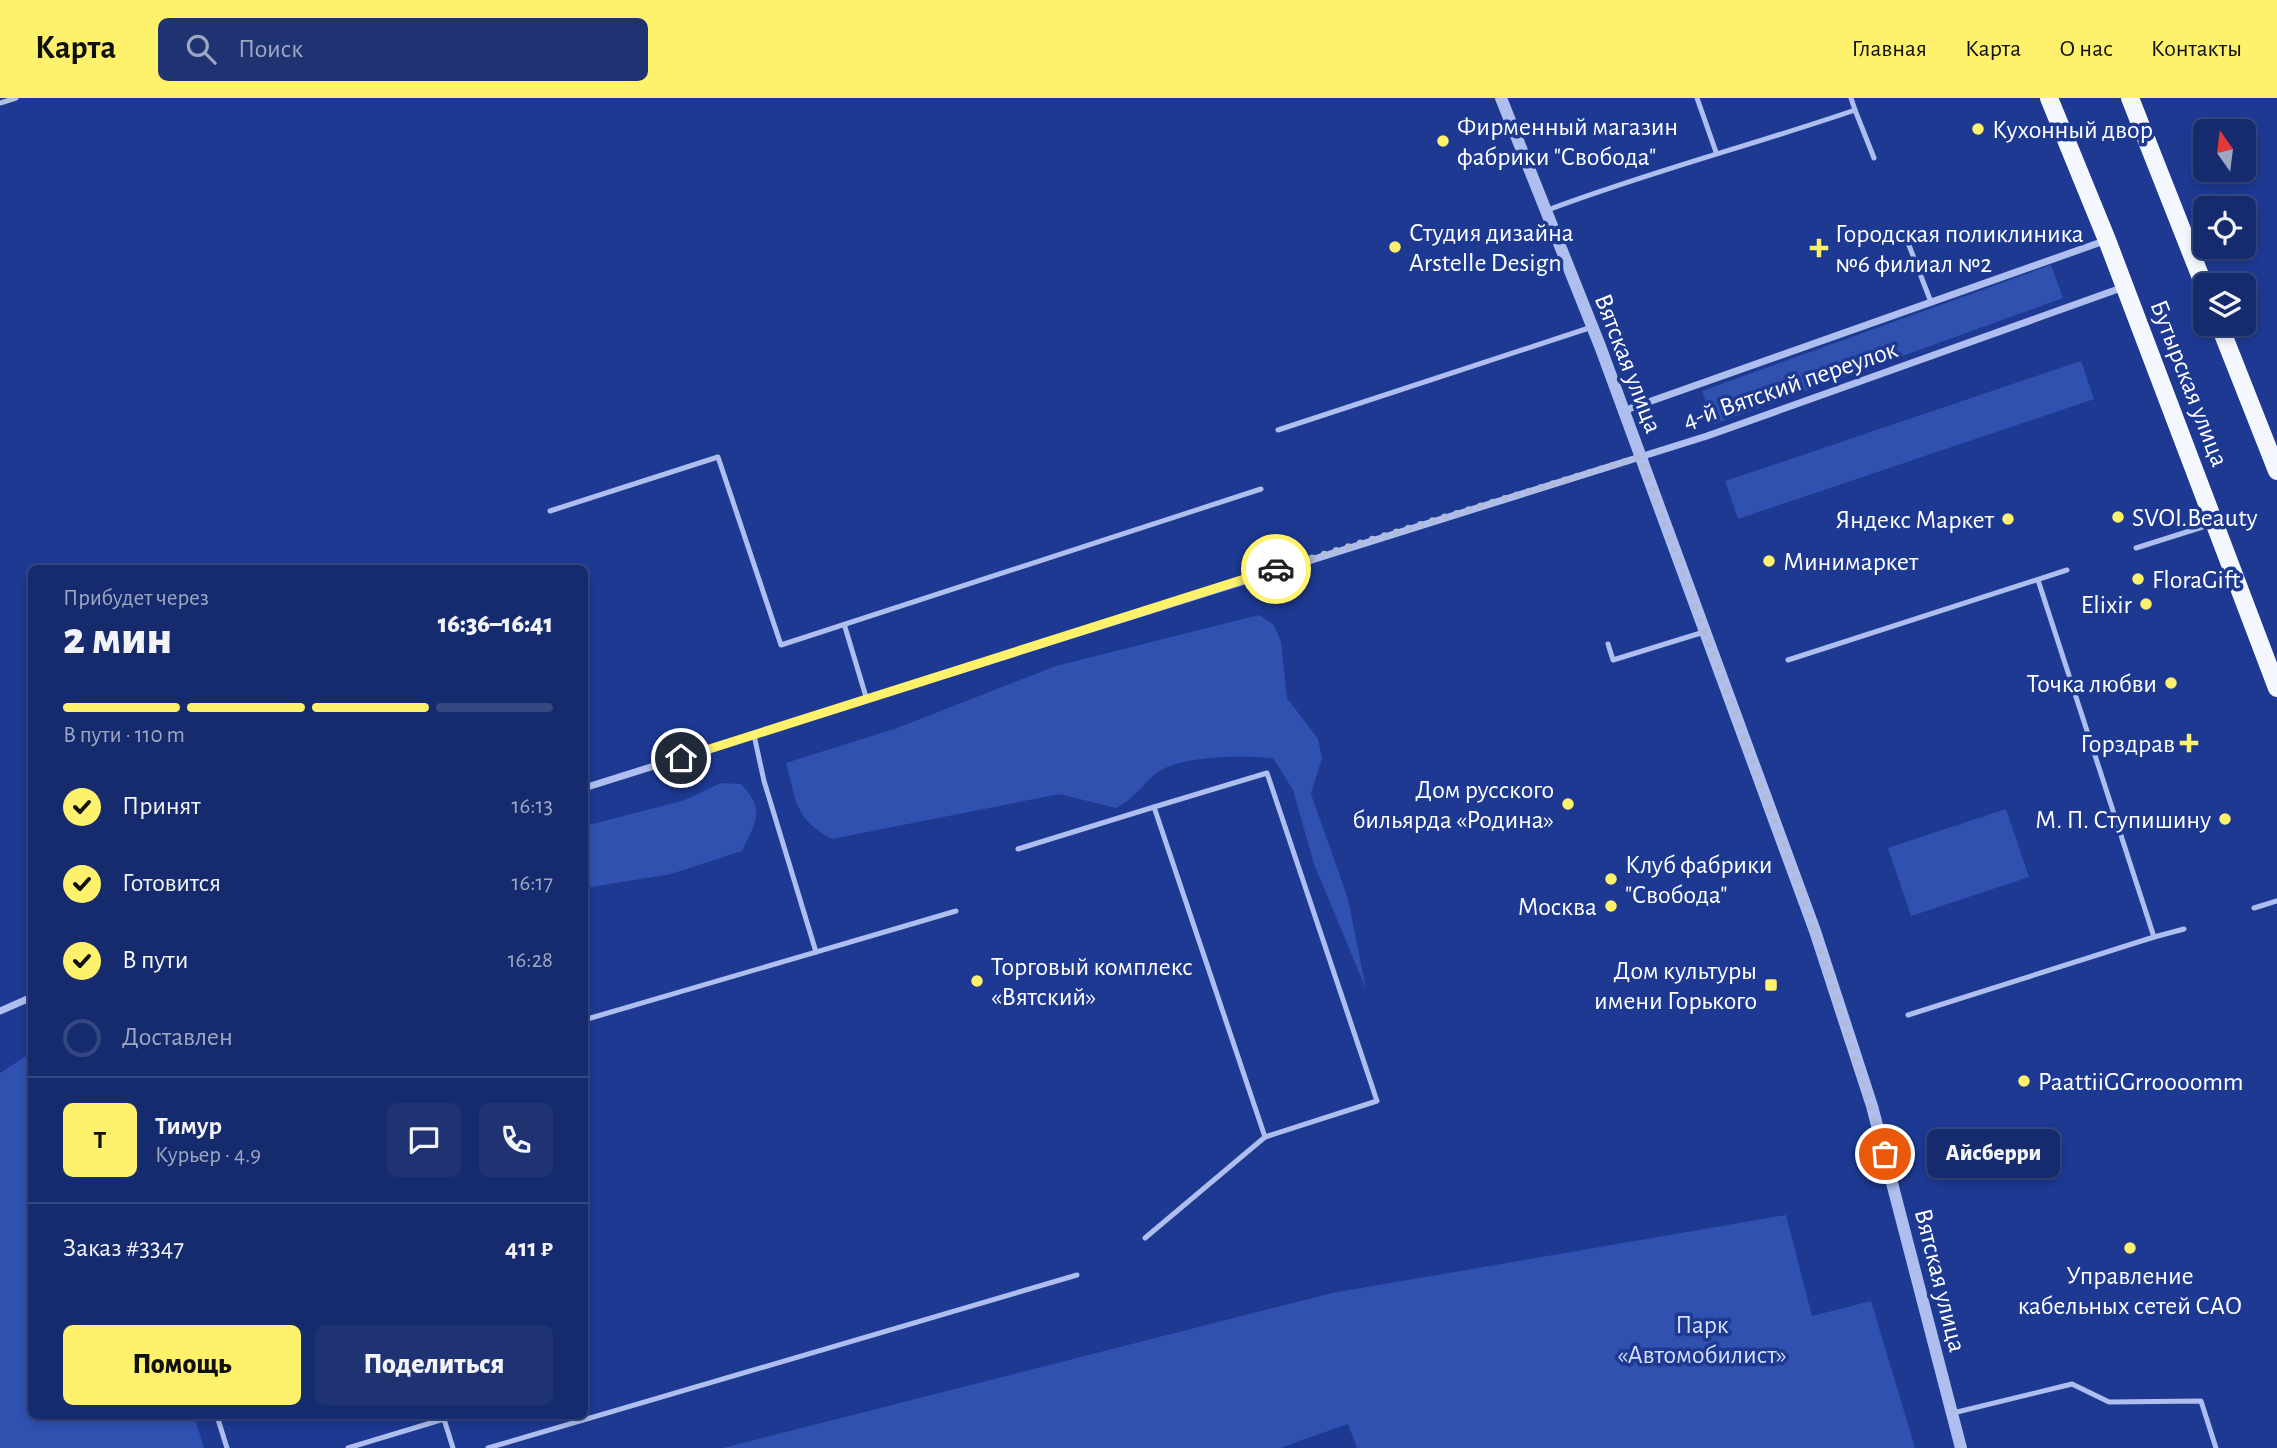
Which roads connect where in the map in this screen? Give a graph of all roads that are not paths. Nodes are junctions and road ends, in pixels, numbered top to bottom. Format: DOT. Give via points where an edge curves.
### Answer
graph roads {
  1 [pos="16,98"];
  2 [pos="1501,98"];
  3 [pos="1697,98"];
  4 [pos="1851,98"];
  5 [pos="2049,98"];
  6 [pos="2130,98"];
  7 [pos="0,103"];
  8 [pos="1855,110"];
  9 [pos="1716,152"];
  10 [pos="1874,158"];
  11 [pos="1545,211"];
  12 [pos="1905,235"];
  13 [pos="2107,240"];
  14 [pos="2199,273"];
  15 [pos="2125,287"];
  16 [pos="1931,302"];
  17 [pos="1592,327"];
  18 [pos="2224,336"];
  19 [pos="1623,411"];
  20 [pos="1278,430"];
  21 [pos="1640,457"];
  22 [pos="2277,471"];
  23 [pos="1261,489"];
  24 [pos="550,511"];
  25 [pos="2216,523"];
  26 [pos="2136,548"];
  27 [pos="2067,570"];
  28 [pos="2038,580"];
  29 [pos="845,626"];
  30 [pos="1704,632"];
  31 [pos="1608,644"];
  32 [pos="1788,660"];
  33 [pos="2277,688"];
  34 [pos="867,700"];
  35 [pos="754,735"];
  36 [pos="588,787"];
  37 [pos="1154,807"];
  38 [pos="1018,849"];
  39 [pos="2277,901"];
  40 [pos="2254,908"];
  41 [pos="956,911"];
  42 [pos="2184,929"];
  43 [pos="2154,937"];
  44 [pos="816,952"];
  45 [pos="28,999"];
  46 [pos="0,1011"];
  47 [pos="1908,1015"];
  48 [pos="588,1019"];
  49 [pos="1265,1137"];
  50 [pos="1145,1238"];
  51 [pos="1077,1275"];
  52 [pos="1951,1413"];
  53 [pos="218,1419"];
  54 [pos="440,1419"];
  55 [pos="443,1419"];
  56 [pos="587,1419"];
  57 [pos="588,1419"];
  58 [pos="227,1448"];
  59 [pos="348,1448"];
  60 [pos="453,1448"];
  61 [pos="488,1448"];
  62 [pos="1961,1448"];
  63 [pos="2216,1448"];
  1 -- 7 [label="lane"];
  2 -- 11 [label="street, Вятская улица"];
  3 -- 9 [label="lane"];
  4 -- 8 [label="lane"];
  5 -- 13 [label="main road, Бутырская улица"];
  6 -- 14 [label="main road, Бутырская улица"];
  8 -- 9 [label="lane"];
  8 -- 10 [label="lane"];
  9 -- 11 [label="lane"];
  11 -- 17 [label="street, Вятская улица"];
  12 -- 16 [label="lane"];
  13 -- 15 [label="main road, Бутырская улица"];
  13 -- 16 [label="street, 4-й Вятский переулок"];
  15 -- 21 [label="street, 4-й Вятский переулок"];
  15 -- 25 [label="main road, Бутырская улица"];
  16 -- 19 [label="street, 4-й Вятский переулок"];
  17 -- 19 [label="street, Вятская улица"];
  17 -- 20 [label="lane"];
  18 -- 22 [label="main road, Бутырская улица"];
  19 -- 21 [label="street, Вятская улица"];
  21 -- 30 [label="street, Вятская улица"];
  21 -- 34 [label="street, 4-й Вятский переулок"];
  23 -- 29 [label="lane"];
  24 -- 29 [label="lane" via="718,457 781,645"];
  25 -- 26 [label="lane"];
  25 -- 33 [label="main road, Бутырская улица"];
  27 -- 28 [label="lane"];
  28 -- 32 [label="lane"];
  28 -- 43 [label="lane"];
  29 -- 34 [label="lane"];
  30 -- 31 [label="lane" via="1613,660"];
  30 -- 52 [label="street, Вятская улица" via="1815,932 1872,1106"];
  34 -- 35 [label="street, 4-й Вятский переулок"];
  35 -- 36 [label="street, 4-й Вятский переулок"];
  35 -- 44 [label="lane"];
  37 -- 38 [label="lane"];
  37 -- 49 [label="lane"];
  37 -- 49 [label="lane" via="1268,773 1377,1101"];
  39 -- 40 [label="lane"];
  41 -- 44 [label="lane"];
  42 -- 43 [label="lane"];
  43 -- 47 [label="lane"];
  44 -- 48 [label="lane"];
  45 -- 46 [label="street"];
  49 -- 50 [label="lane"];
  51 -- 57 [label="lane"];
  52 -- 62 [label="street, Вятская улица"];
  52 -- 63 [label="lane" via="2072,1384 2109,1402 2201,1401"];
  53 -- 58 [label="lane"];
  54 -- 59 [label="lane"];
  55 -- 60 [label="lane"];
  56 -- 61 [label="lane"];
}
